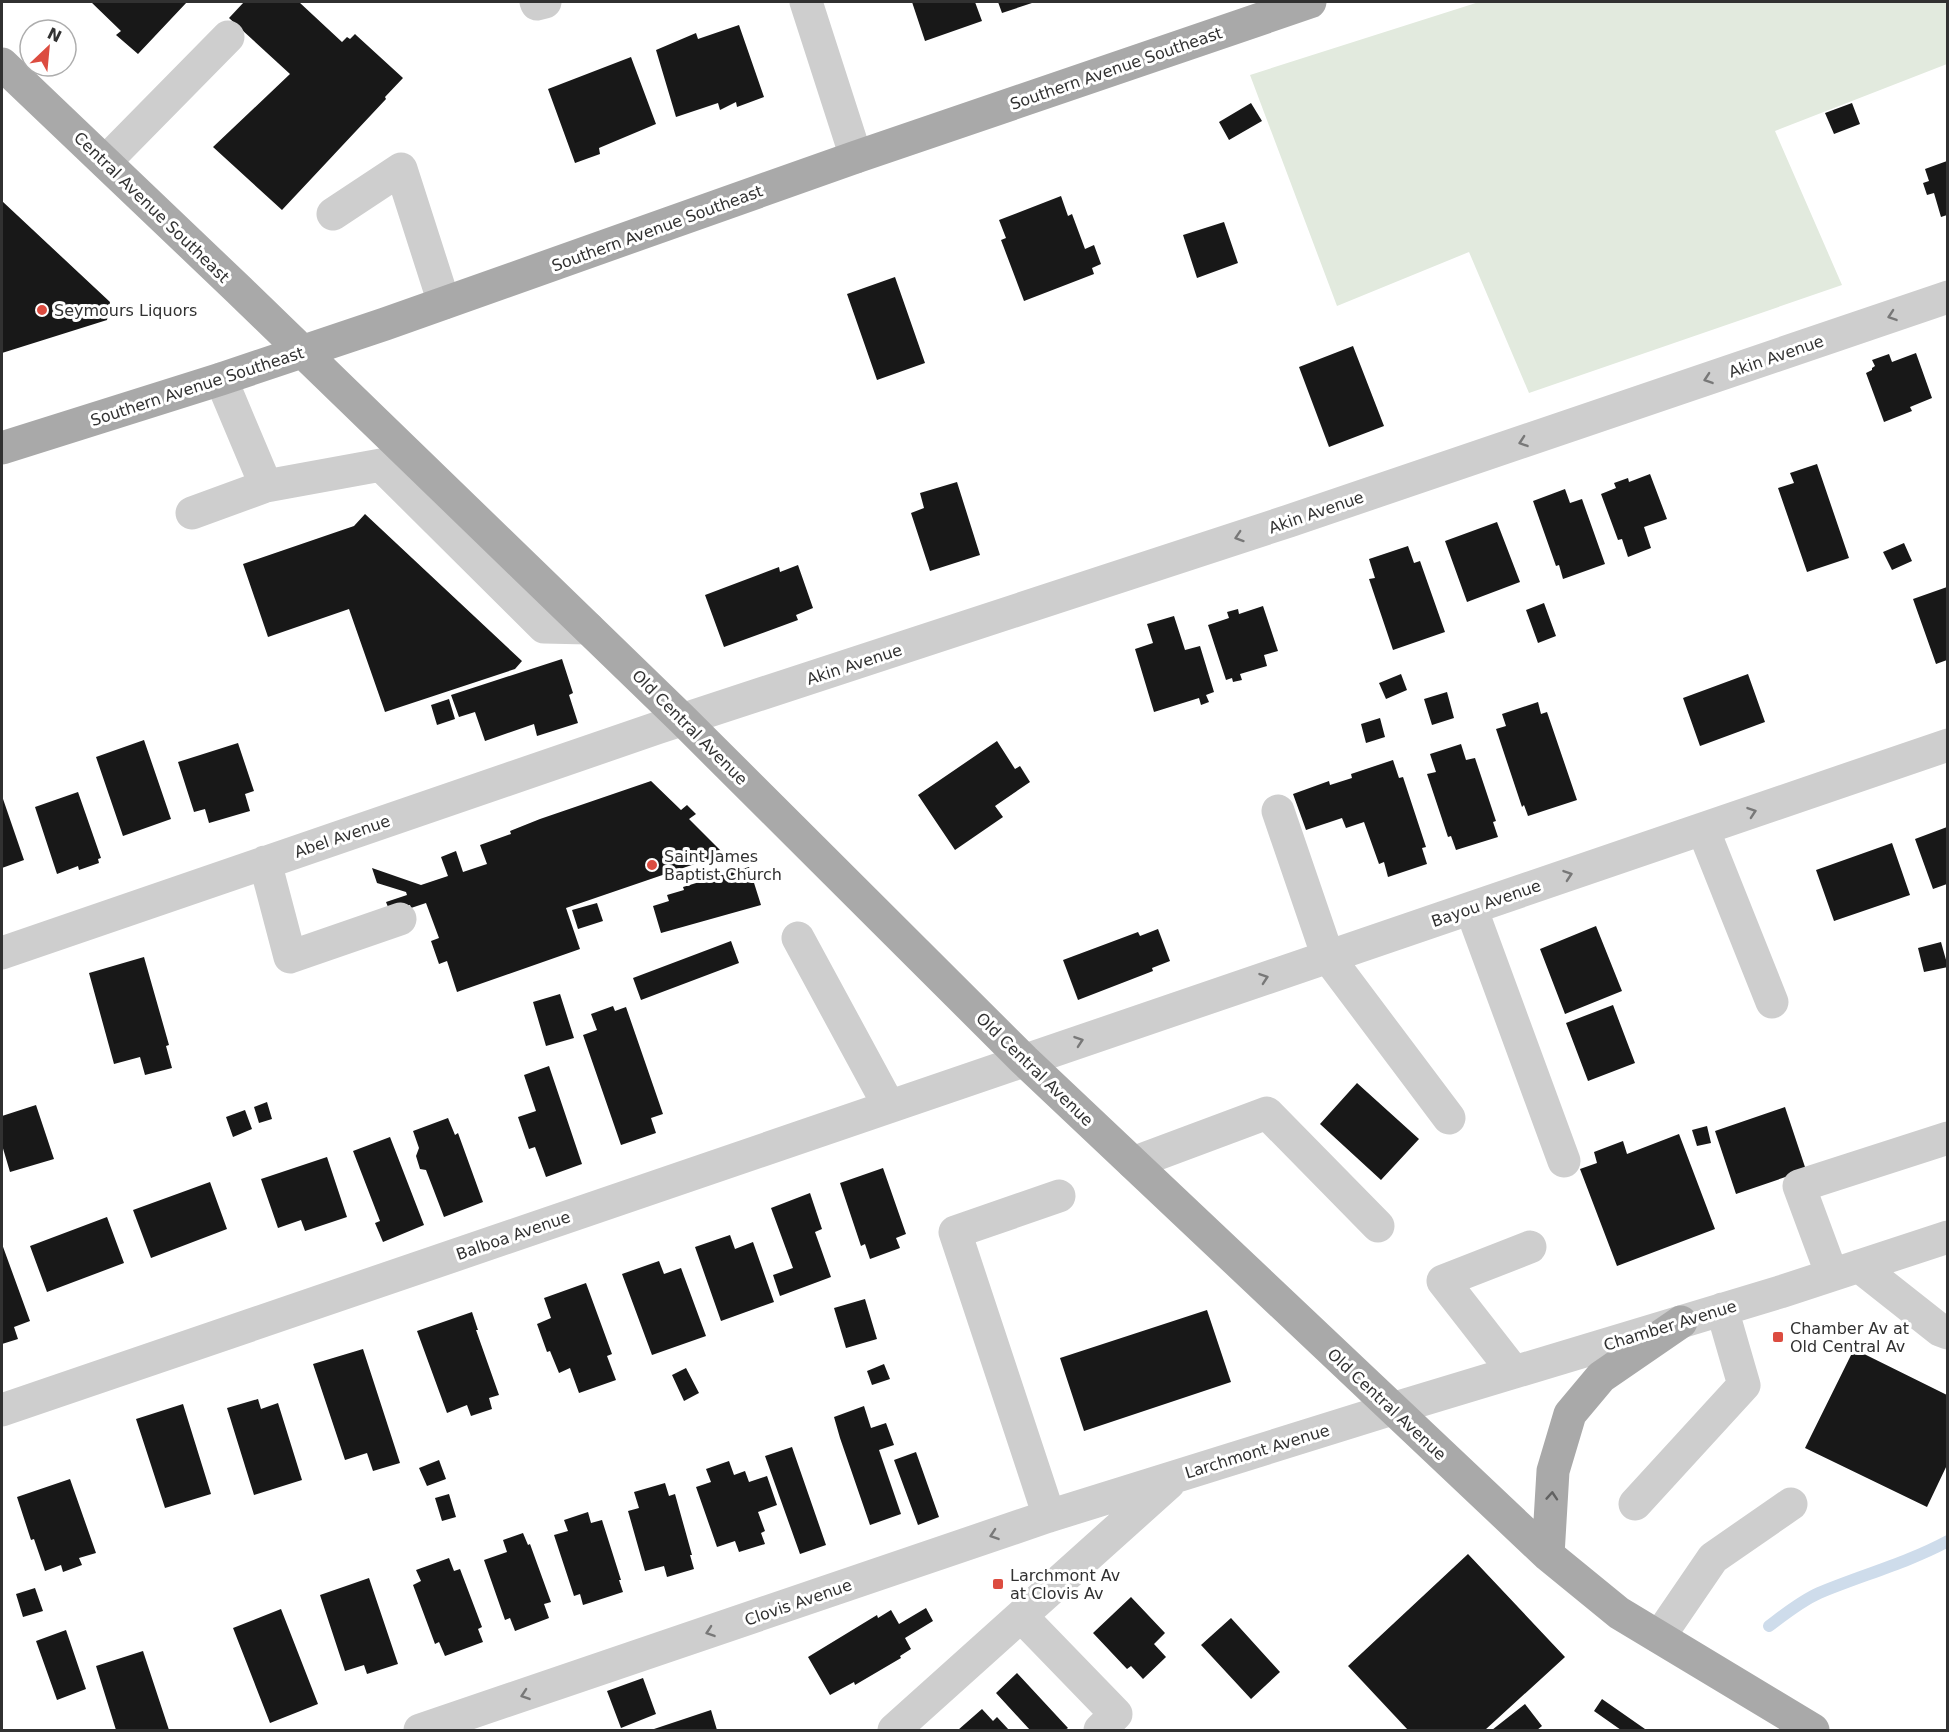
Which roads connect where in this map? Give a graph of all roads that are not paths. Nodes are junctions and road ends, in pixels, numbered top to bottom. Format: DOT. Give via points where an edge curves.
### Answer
graph roads {
  1 [pos="536,2"];
  2 [pos="546,2"];
  3 [pos="806,2"];
  4 [pos="1310,2"];
  5 [pos="228,37"];
  6 [pos="2,64"];
  7 [pos="856,157"];
  8 [pos="105,162"];
  9 [pos="333,214"];
  10 [pos="1947,297"];
  11 [pos="444,303"];
  12 [pos="303,352"];
  13 [pos="221,379"];
  14 [pos="2,448"];
  15 [pos="266,486"];
  16 [pos="192,513"];
  17 [pos="588,628"];
  18 [pos="682,719"];
  19 [pos="1947,745"];
  20 [pos="1278,811"];
  21 [pos="1703,829"];
  22 [pos="265,862"];
  23 [pos="1471,908"];
  24 [pos="400,919"];
  25 [pos="798,938"];
  26 [pos="2,953"];
  27 [pos="1328,957"];
  28 [pos="1772,1002"];
  29 [pos="1024,1060"];
  30 [pos="890,1106"];
  31 [pos="1449,1118"];
  32 [pos="1947,1138"];
  33 [pos="1564,1161"];
  34 [pos="1133,1163"];
  35 [pos="1059,1196"];
  36 [pos="1378,1226"];
  37 [pos="1947,1238"];
  38 [pos="1530,1246"];
  39 [pos="1845,1270"];
  40 [pos="1722,1309"];
  41 [pos="1681,1322"];
  42 [pos="1947,1333"];
  43 [pos="1514,1372"];
  44 [pos="1392,1409"];
  45 [pos="2,1410"];
  46 [pos="1178,1476"];
  47 [pos="1635,1504"];
  48 [pos="1791,1504"];
  49 [pos="1049,1516"];
  50 [pos="1548,1555"];
  51 [pos="1021,1616"];
  52 [pos="1659,1637"];
  53 [pos="1806,1729"];
  54 [pos="420,1731"];
  55 [pos="894,1731"];
  56 [pos="1100,1731"];
  1 -- 2 [label="street"];
  3 -- 7 [label="street"];
  4 -- 7 [label="main road, Southern Avenue Southeast"];
  5 -- 8 [label="street"];
  6 -- 8 [label="main road, Central Avenue Southeast"];
  7 -- 11 [label="main road, Southern Avenue Southeast"];
  8 -- 12 [label="main road, Central Avenue Southeast"];
  9 -- 11 [label="street" via="401,169"];
  10 -- 18 [label="street, Akin Avenue, one-way" via="1301,517"];
  11 -- 12 [label="main road, Southern Avenue Southeast"];
  12 -- 13 [label="main road, Southern Avenue Southeast"];
  12 -- 17 [label="main road, Old Central Avenue"];
  13 -- 14 [label="main road, Southern Avenue Southeast"];
  13 -- 15 [label="street"];
  15 -- 16 [label="street"];
  15 -- 17 [label="street" via="381,465 544,627"];
  17 -- 18 [label="main road, Old Central Avenue"];
  18 -- 22 [label="street, Abel Avenue"];
  18 -- 29 [label="main road, Old Central Avenue"];
  21 -- 19 [label="street, Bayou Avenue, one-way"];
  20 -- 27 [label="street"];
  23 -- 21 [label="street, Bayou Avenue, one-way"];
  21 -- 28 [label="street"];
  22 -- 24 [label="street" via="290,957"];
  22 -- 26 [label="street, Abel Avenue"];
  23 -- 27 [label="street, Bayou Avenue"];
  23 -- 33 [label="street"];
  25 -- 30 [label="street"];
  29 -- 27 [label="street, Bayou Avenue, one-way"];
  27 -- 31 [label="street"];
  29 -- 30 [label="street, Balboa Avenue"];
  29 -- 34 [label="main road, Old Central Avenue"];
  30 -- 45 [label="street, Balboa Avenue"];
  32 -- 39 [label="street" via="1799,1186"];
  34 -- 36 [label="street" via="1267,1113"];
  34 -- 44 [label="main road, Old Central Avenue"];
  35 -- 49 [label="street" via="956,1232"];
  37 -- 39 [label="street, Chamber Avenue"];
  38 -- 43 [label="street" via="1443,1281"];
  39 -- 40 [label="street, Chamber Avenue"];
  39 -- 42 [label="street"];
  40 -- 41 [label="street, Chamber Avenue"];
  40 -- 47 [label="street" via="1744,1385"];
  41 -- 43 [label="street, Chamber Avenue"];
  50 -- 41 [label="main road, one-way" via="1553,1471 1570,1414 1601,1377"];
  43 -- 44 [label="street, Chamber Avenue"];
  44 -- 46 [label="street, Larchmont Avenue"];
  44 -- 50 [label="main road, Old Central Avenue"];
  46 -- 49 [label="street, Clovis Avenue"];
  46 -- 51 [label="street, Larchmont Avenue"];
  48 -- 52 [label="street" via="1713,1558"];
  49 -- 54 [label="street, Clovis Avenue, one-way"];
  50 -- 52 [label="main road, Old Central Avenue" via="1619,1613"];
  51 -- 55 [label="street, Larchmont Avenue"];
  51 -- 56 [label="street" via="1116,1714"];
  52 -- 53 [label="main road, Old Central Avenue"];
}
